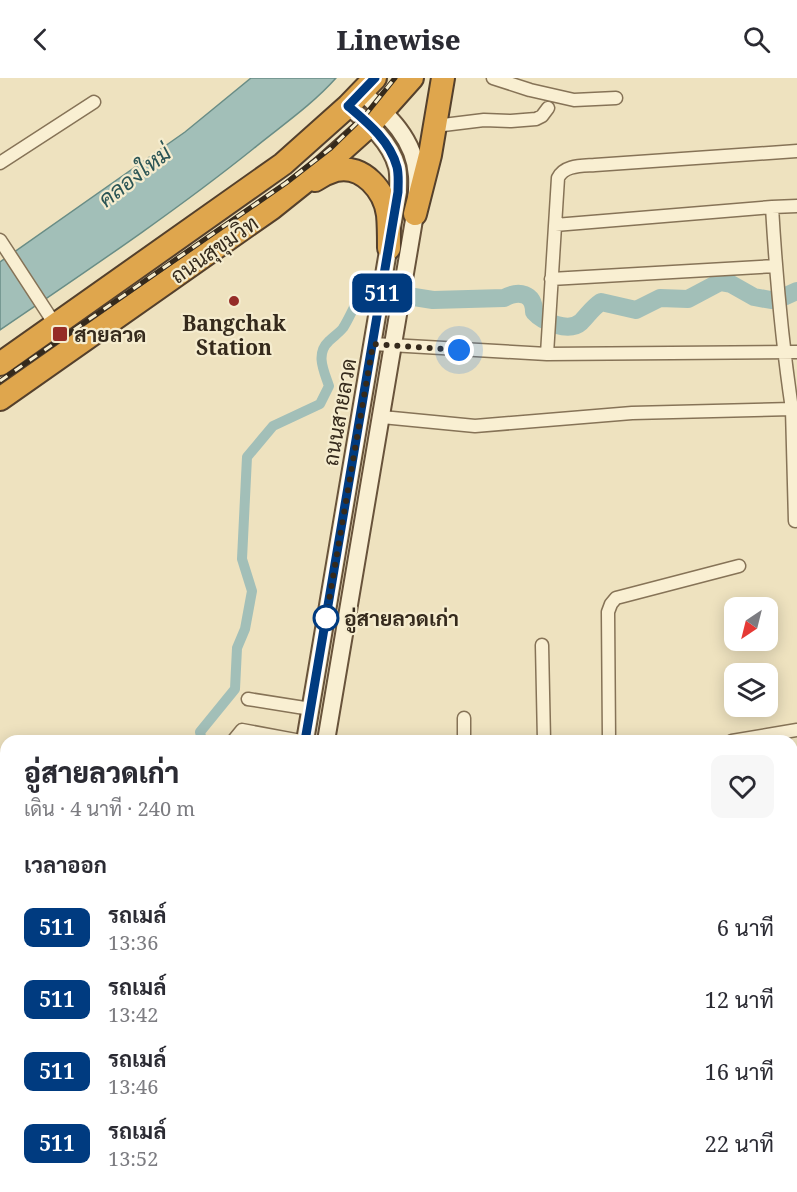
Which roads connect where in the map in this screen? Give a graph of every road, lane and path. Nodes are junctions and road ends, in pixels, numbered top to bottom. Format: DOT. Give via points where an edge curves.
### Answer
graph roads {
  1 [pos="412,78"];
  2 [pos="443,78"];
  3 [pos="494,78"];
  4 [pos="362,92"];
  5 [pos="616,98"];
  6 [pos="94,102"];
  7 [pos="548,108"];
  8 [pos="377,118"];
  9 [pos="435,126"];
  10 [pos="797,151"];
  11 [pos="0,163"];
  12 [pos="293,192"];
  13 [pos="797,206"];
  14 [pos="772,207"];
  15 [pos="415,214"];
  16 [pos="555,225"];
  17 [pos="3,245"];
  18 [pos="389,248"];
  19 [pos="775,266"];
  20 [pos="551,279"];
  21 [pos="56,326"];
  22 [pos="373,344"];
  23 [pos="393,347"];
  24 [pos="797,352"];
  25 [pos="784,353"];
  26 [pos="547,354"];
  27 [pos="0,364"];
  28 [pos="0,399"];
  29 [pos="792,409"];
  30 [pos="382,417"];
  31 [pos="795,521"];
  32 [pos="739,566"];
  33 [pos="542,645"];
  34 [pos="249,699"];
  35 [pos="311,709"];
  36 [pos="464,718"];
  37 [pos="797,730"];
  38 [pos="238,735"];
  39 [pos="270,735"];
  40 [pos="304,735"];
  41 [pos="327,735"];
  42 [pos="464,735"];
  43 [pos="544,735"];
  44 [pos="609,735"];
  45 [pos="767,735"];
  1 -- 8 [label="highway, ถนนสุขุมวิท"];
  2 -- 9 [label="highway"];
  3 -- 5 [label="street" via="574,100"];
  4 -- 8 [label="main road, ถนนสายลวด"];
  4 -- 21 [label="highway, ถนนสุขุมวิท" via="274,171"];
  6 -- 11 [label="street"];
  7 -- 9 [label="street" via="536,119"];
  8 -- 12 [label="highway, ถนนสุขุมวิท"];
  8 -- 15 [label="main road, ถนนสายลวด" via="401,131 412,150 417,176"];
  8 -- 18 [label="main road, ถนนสายลวด" via="397,167 398,192"];
  9 -- 15 [label="highway"];
  10 -- 16 [label="street" via="567,168 558,178"];
  12 -- 18 [label="highway" via="338,170 363,174 383,196 388,213"];
  12 -- 28 [label="highway, ถนนสุขุมวิท"];
  13 -- 14 [label="street"];
  14 -- 16 [label="street"];
  14 -- 19 [label="street"];
  15 -- 23 [label="main road, ถนนสายลวด"];
  16 -- 20 [label="street"];
  17 -- 21 [label="street"];
  18 -- 22 [label="main road, ถนนสายลวด"];
  19 -- 20 [label="street"];
  19 -- 25 [label="street"];
  20 -- 26 [label="street"];
  21 -- 27 [label="highway, ถนนสุขุมวิท"];
  22 -- 23 [label="street"];
  22 -- 35 [label="main road, ถนนสายลวด"];
  23 -- 26 [label="street"];
  23 -- 30 [label="main road, ถนนสายลวด"];
  24 -- 25 [label="street"];
  25 -- 26 [label="street"];
  25 -- 29 [label="street"];
  29 -- 30 [label="street" via="632,413 475,426"];
  29 -- 31 [label="street"];
  30 -- 41 [label="main road, ถนนสายลวด"];
  32 -- 44 [label="street" via="616,598 611,604"];
  33 -- 43 [label="street"];
  34 -- 35 [label="street"];
  35 -- 40 [label="main road, ถนนสายลวด"];
  36 -- 42 [label="street"];
  37 -- 45 [label="street"];
  38 -- 39 [label="street" via="242,730"];
}
